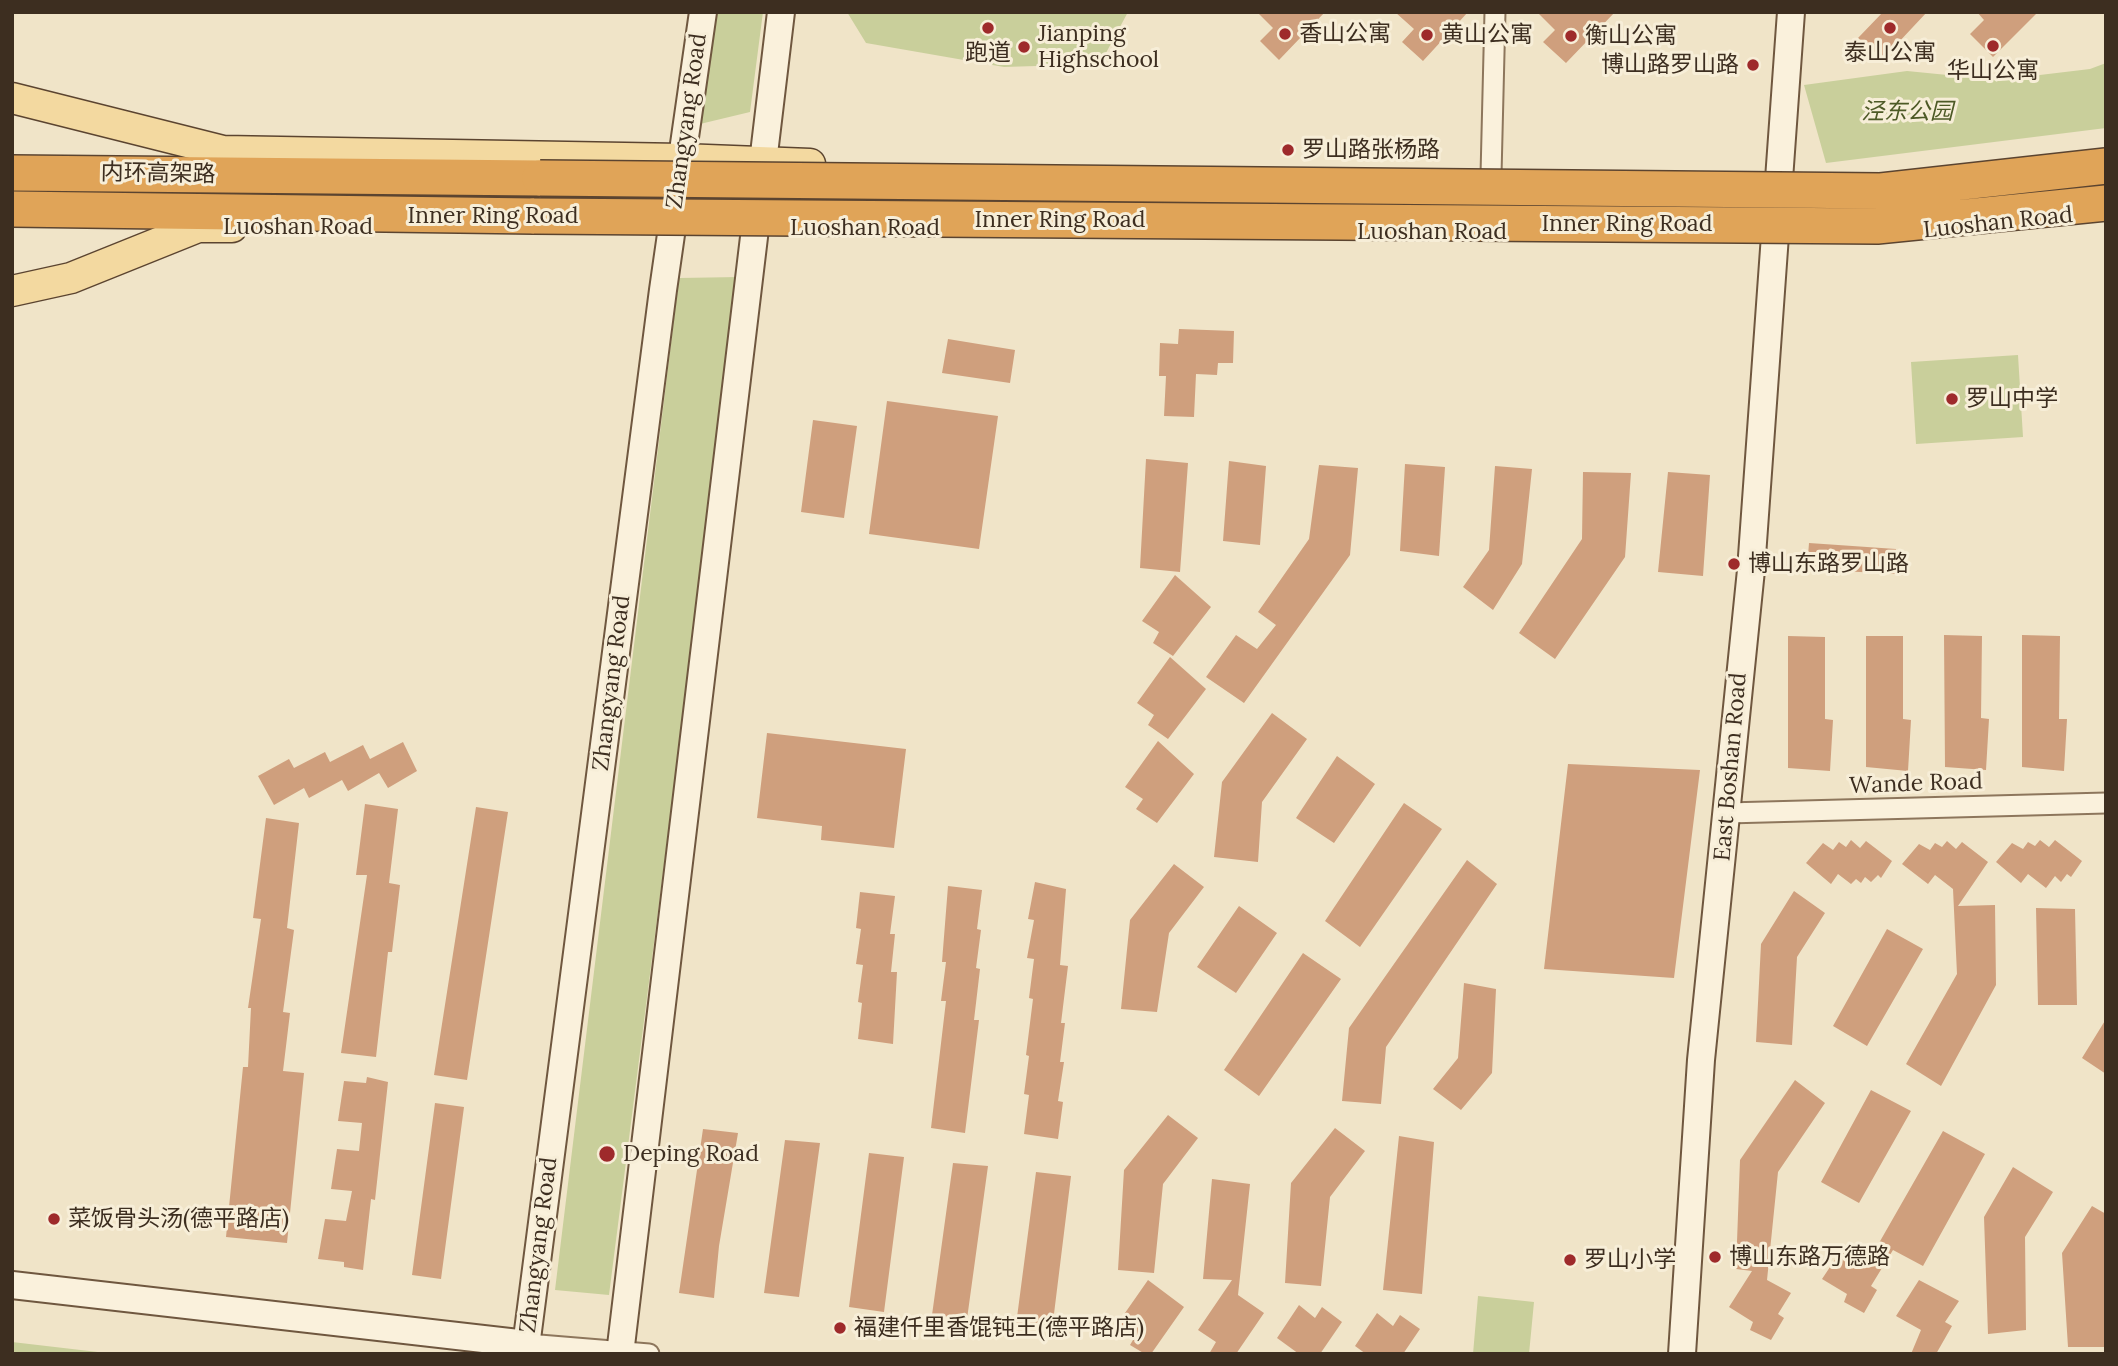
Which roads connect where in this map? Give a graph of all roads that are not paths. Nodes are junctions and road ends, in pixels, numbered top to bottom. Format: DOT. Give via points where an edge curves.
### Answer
graph roads {
  1 [pos="703,12"];
  2 [pos="782,12"];
  3 [pos="1495,12"];
  4 [pos="1791,12"];
  5 [pos="12,98"];
  6 [pos="2106,154"];
  7 [pos="682,159"];
  8 [pos="762,162"];
  9 [pos="2106,166"];
  10 [pos="12,173"];
  11 [pos="304,175"];
  12 [pos="1491,175"];
  13 [pos="1780,179"];
  14 [pos="2106,203"];
  15 [pos="12,209"];
  16 [pos="2106,213"];
  17 [pos="672,225"];
  18 [pos="757,227"];
  19 [pos="1774,234"];
  20 [pos="12,291"];
  21 [pos="2106,803"];
  22 [pos="1727,813"];
  23 [pos="12,1285"];
  24 [pos="526,1349"];
  25 [pos="621,1352"];
  26 [pos="649,1354"];
  27 [pos="1682,1354"];
  1 -- 7 [label="main road, Zhangyang Road"];
  2 -- 8 [label="main road"];
  3 -- 12 [label="street"];
  4 -- 13 [label="main road, East Boshan Road"];
  5 -- 7 [label="main road" via="223,151"];
  6 -- 13 [label="main road" via="1880,181"];
  7 -- 8 [label="main road"];
  7 -- 17 [label="main road, Zhangyang Road"];
  8 -- 12 [label="main road"];
  8 -- 18 [label="main road"];
  9 -- 11 [label="highway, Inner Ring Road, bridge" via="1881,191"];
  10 -- 11 [label="highway, 内环高架路"];
  12 -- 13 [label="main road"];
  13 -- 19 [label="main road, East Boshan Road"];
  14 -- 15 [label="highway, Inner Ring Road, bridge" via="1877,226"];
  16 -- 19 [label="main road, Luoshan Road" via="1880,235"];
  17 -- 18 [label="main road, Luoshan Road"];
  17 -- 20 [label="main road, Luoshan Road" via="198,227 71,278"];
  17 -- 24 [label="main road, Zhangyang Road"];
  18 -- 19 [label="main road, Luoshan Road"];
  18 -- 25 [label="main road"];
  19 -- 22 [label="main road, East Boshan Road" via="1751,570"];
  21 -- 22 [label="street, Wande Road"];
  22 -- 27 [label="main road, East Boshan Road" via="1699,1085"];
  23 -- 24 [label="main road"];
  24 -- 25 [label="street"];
  25 -- 26 [label="street"];
}
